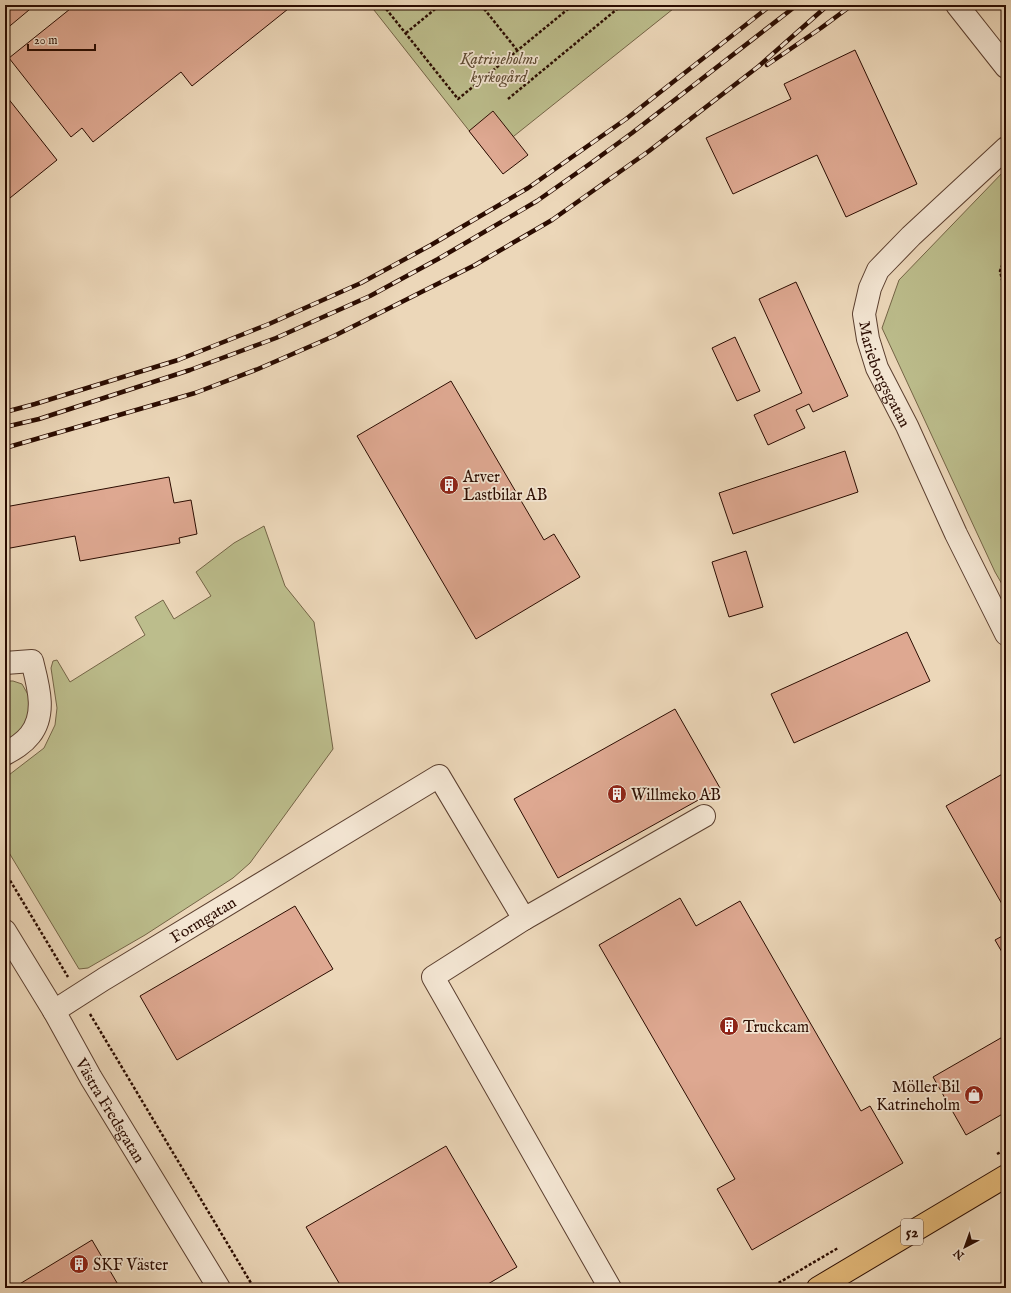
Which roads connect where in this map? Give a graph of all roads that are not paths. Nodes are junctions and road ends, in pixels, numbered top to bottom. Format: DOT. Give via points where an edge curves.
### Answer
graph roads {
  1 [pos="957,5"];
  2 [pos="1006,68"];
  3 [pos="1006,148"];
  4 [pos="1006,634"];
  5 [pos="5,663"];
  6 [pos="5,754"];
  7 [pos="704,816"];
  8 [pos="524,919"];
  9 [pos="5,932"];
  10 [pos="54,1011"];
  11 [pos="1006,1176"];
  12 [pos="219,1288"];
  13 [pos="610,1288"];
  14 [pos="818,1288"];
  1 -- 2 [label="street"];
  3 -- 4 [label="street, Marieborgsgatan" via="878,270 870,288 864,314 877,368"];
  5 -- 6 [label="street" via="32,661 40,711 29,736"];
  7 -- 8 [label="street"];
  8 -- 10 [label="street, Formgatan" via="439,776"];
  8 -- 13 [label="street" via="432,977"];
  9 -- 10 [label="street, Västra Fredsgatan"];
  10 -- 12 [label="street, Västra Fredsgatan" via="91,1078"];
  11 -- 14 [label="main road, 52"];
}
